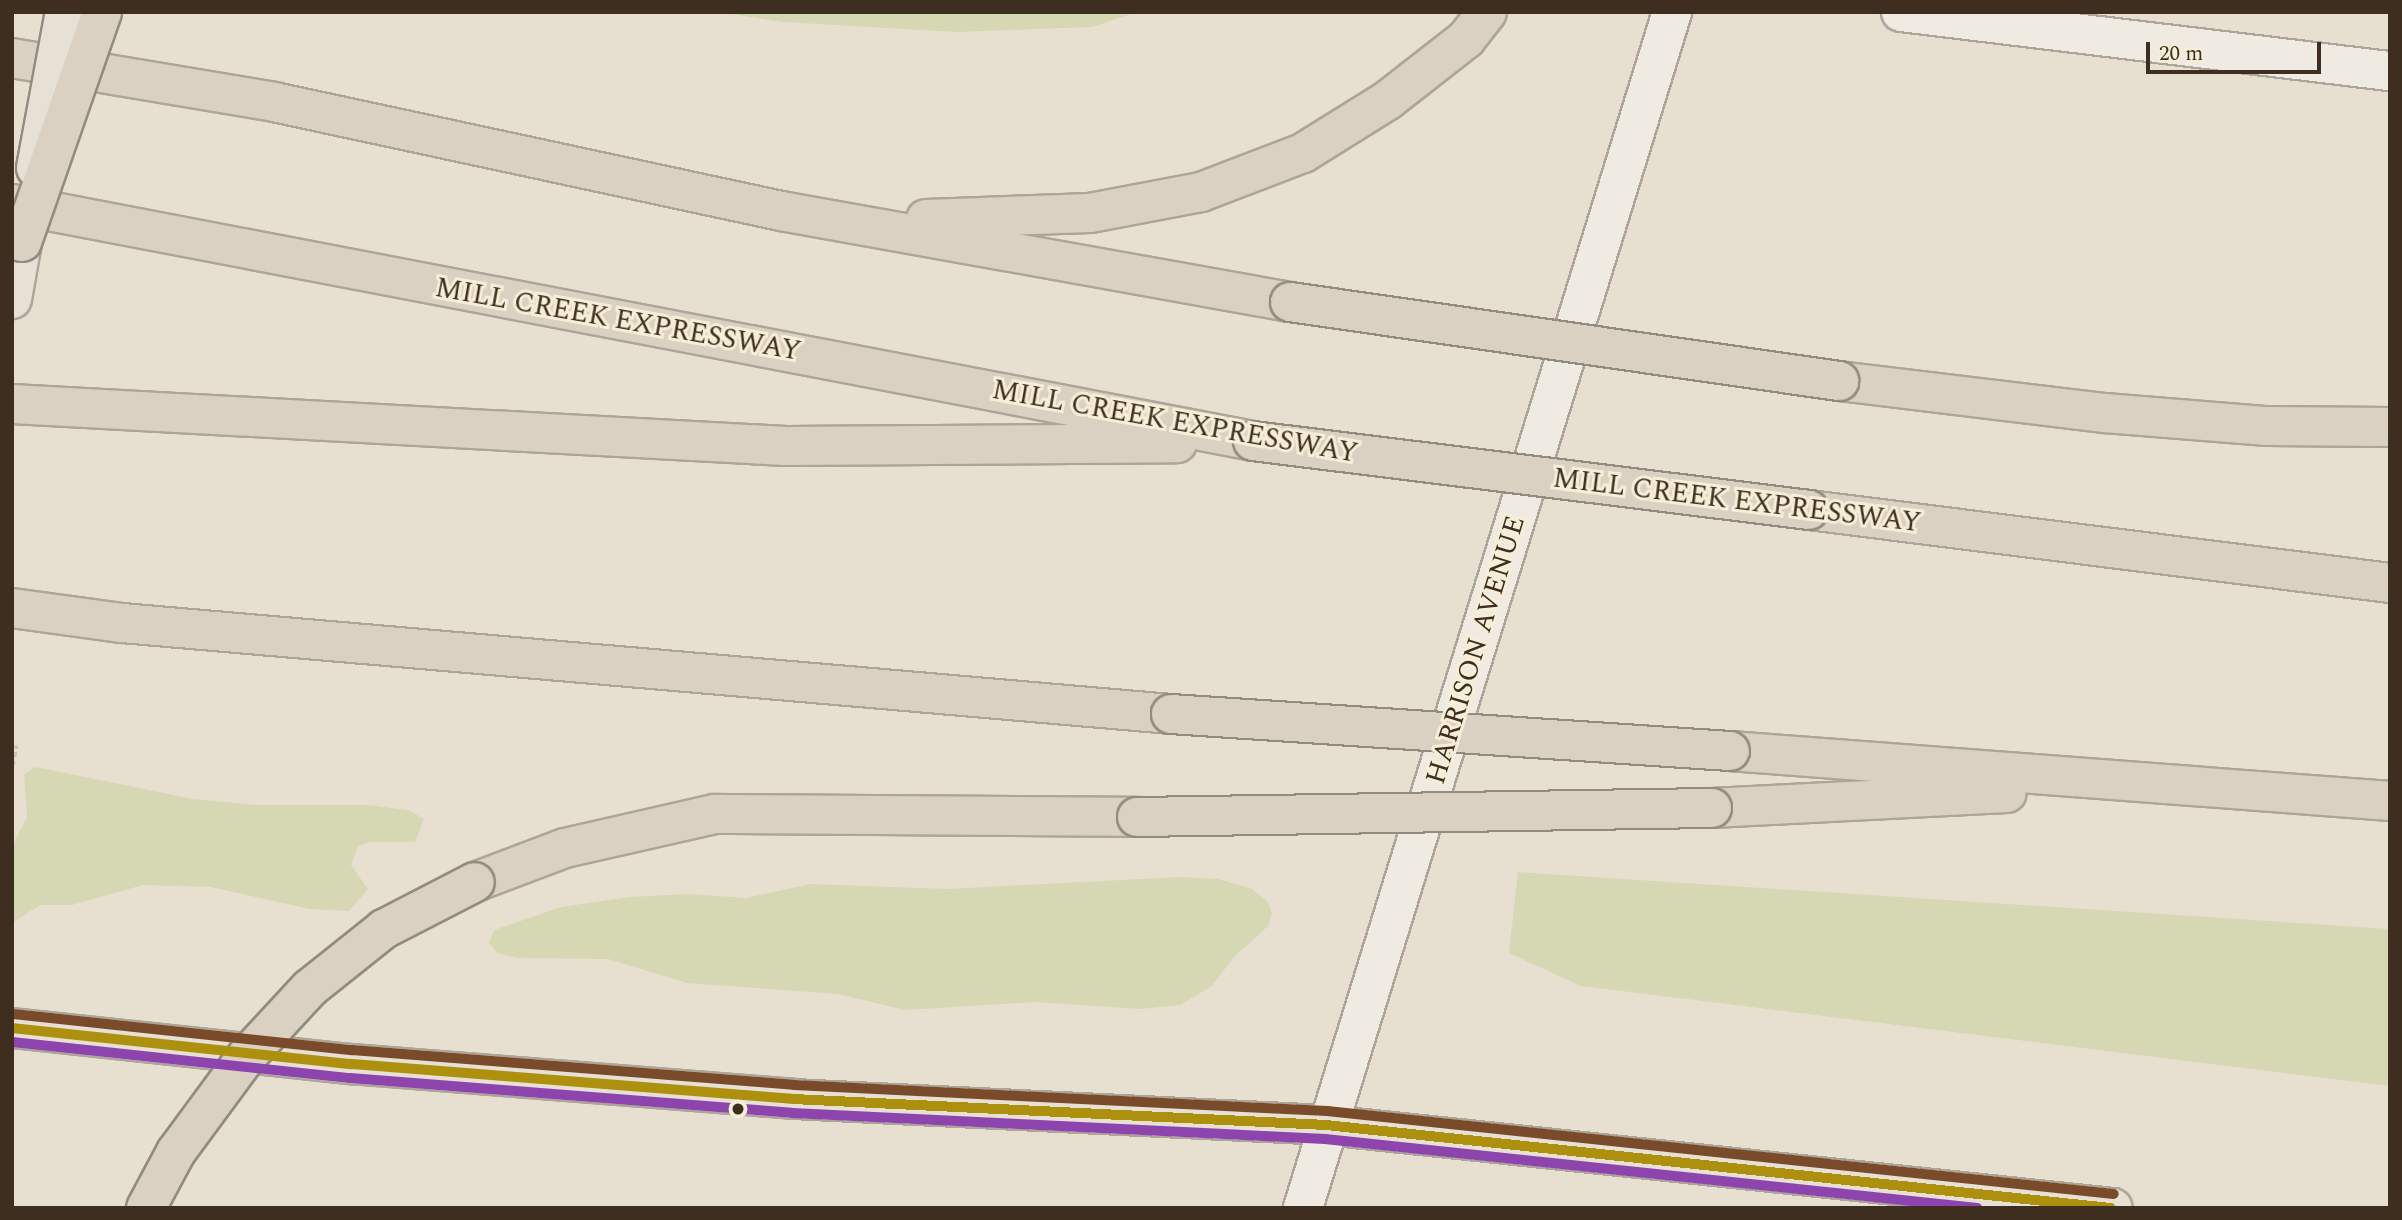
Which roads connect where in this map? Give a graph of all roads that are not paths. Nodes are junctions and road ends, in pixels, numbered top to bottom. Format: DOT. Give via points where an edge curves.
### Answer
graph roads {
  1 [pos="65,12"];
  2 [pos="102,12"];
  3 [pos="1487,12"];
  4 [pos="1672,12"];
  5 [pos="1901,12"];
  6 [pos="12,58"];
  7 [pos="2390,71"];
  8 [pos="12,204"];
  9 [pos="781,211"];
  10 [pos="22,242"];
  11 [pos="12,299"];
  12 [pos="12,404"];
  13 [pos="2390,427"];
  14 [pos="1253,441"];
  15 [pos="2390,583"];
  16 [pos="12,608"];
  17 [pos="2165,785"];
  18 [pos="2390,801"];
  19 [pos="12,1028"];
  20 [pos="1326,1125"];
  21 [pos="146,1208"];
  22 [pos="1303,1208"];
  23 [pos="2113,1208"];
  1 -- 10 [label="main road, bridge"];
  2 -- 10 [label="highway, bridge"];
  3 -- 9 [label="highway" via="1466,39 1388,100 1303,153 1201,192 1090,213 953,220"];
  4 -- 20 [label="street, HARRISON AVENUE"];
  5 -- 7 [label="street"];
  6 -- 9 [label="highway" via="274,103"];
  8 -- 14 [label="highway, MILL CREEK EXPRESSWAY"];
  9 -- 13 [label="highway, bridge" via="1290,302 1839,381 2119,414 2267,426"];
  10 -- 11 [label="main road"];
  12 -- 14 [label="highway" via="786,446"];
  14 -- 15 [label="highway, MILL CREEK EXPRESSWAY, bridge"];
  16 -- 17 [label="highway, bridge" via="122,623 1171,714"];
  17 -- 18 [label="highway"];
  17 -- 21 [label="highway, bridge" via="1712,808 1137,817 715,814 565,848 475,882 384,929 310,988 246,1057 176,1152"];
  19 -- 20 [label="main road" via="351,1064 793,1099"];
  20 -- 22 [label="street, HARRISON AVENUE"];
  20 -- 23 [label="main road"];
}
